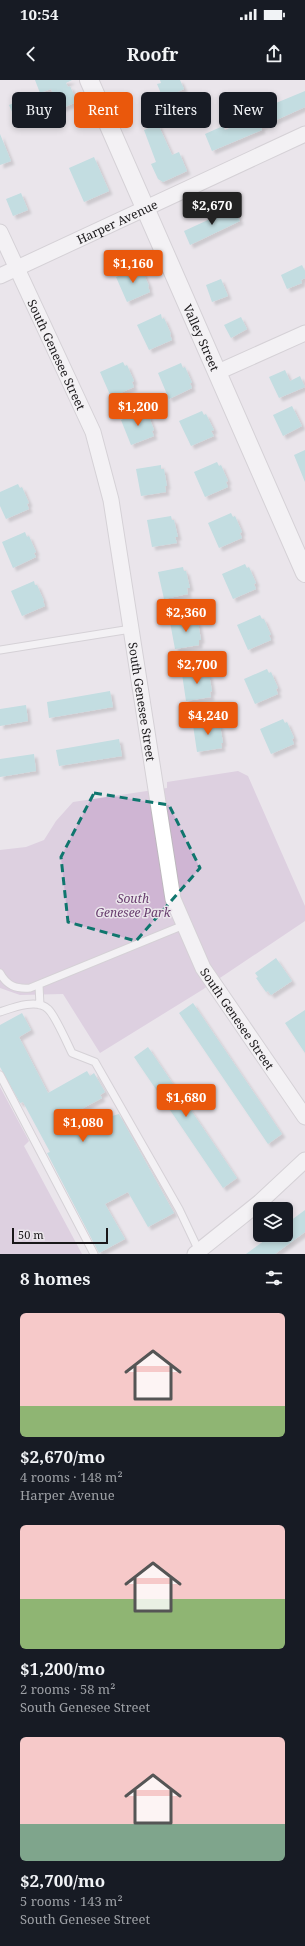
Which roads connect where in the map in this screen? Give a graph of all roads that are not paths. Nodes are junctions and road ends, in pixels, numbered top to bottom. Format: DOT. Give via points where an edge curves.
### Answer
graph roads {
  1 [pos="89,80"];
  2 [pos="305,134"];
  3 [pos="144,208"];
  4 [pos="0,232"];
  5 [pos="16,268"];
  6 [pos="0,276"];
  7 [pos="305,333"];
  8 [pos="218,372"];
  9 [pos="305,573"];
  10 [pos="131,629"];
  11 [pos="0,650"];
  12 [pos="184,924"];
  13 [pos="0,972"];
  14 [pos="39,985"];
  15 [pos="40,1005"];
  16 [pos="0,1012"];
  17 [pos="0,1075"];
  18 [pos="305,1117"];
  19 [pos="305,1160"];
  20 [pos="202,1252"];
  21 [pos="94,1254"];
  1 -- 3 [label="street, Valley Street"];
  2 -- 3 [label="street, Harper Avenue"];
  3 -- 5 [label="street, Harper Avenue"];
  3 -- 8 [label="street, Valley Street"];
  4 -- 5 [label="street, South Genesee Street"];
  5 -- 6 [label="street, Harper Avenue"];
  5 -- 10 [label="street, South Genesee Street" via="93,432 111,500"];
  7 -- 8 [label="street"];
  8 -- 9 [label="street, Valley Street"];
  10 -- 11 [label="lane"];
  10 -- 12 [label="street, South Genesee Street" via="173,899"];
  12 -- 14 [label="lane"];
  12 -- 18 [label="street, South Genesee Street" via="203,968"];
  13 -- 14 [label="lane" via="10,986 18,989"];
  14 -- 15 [label="lane"];
  15 -- 16 [label="lane" via="10,1008"];
  15 -- 20 [label="lane" via="48,1009 72,1053 95,1062"];
  17 -- 21 [label="lane"];
  19 -- 20 [label="street"];
}
